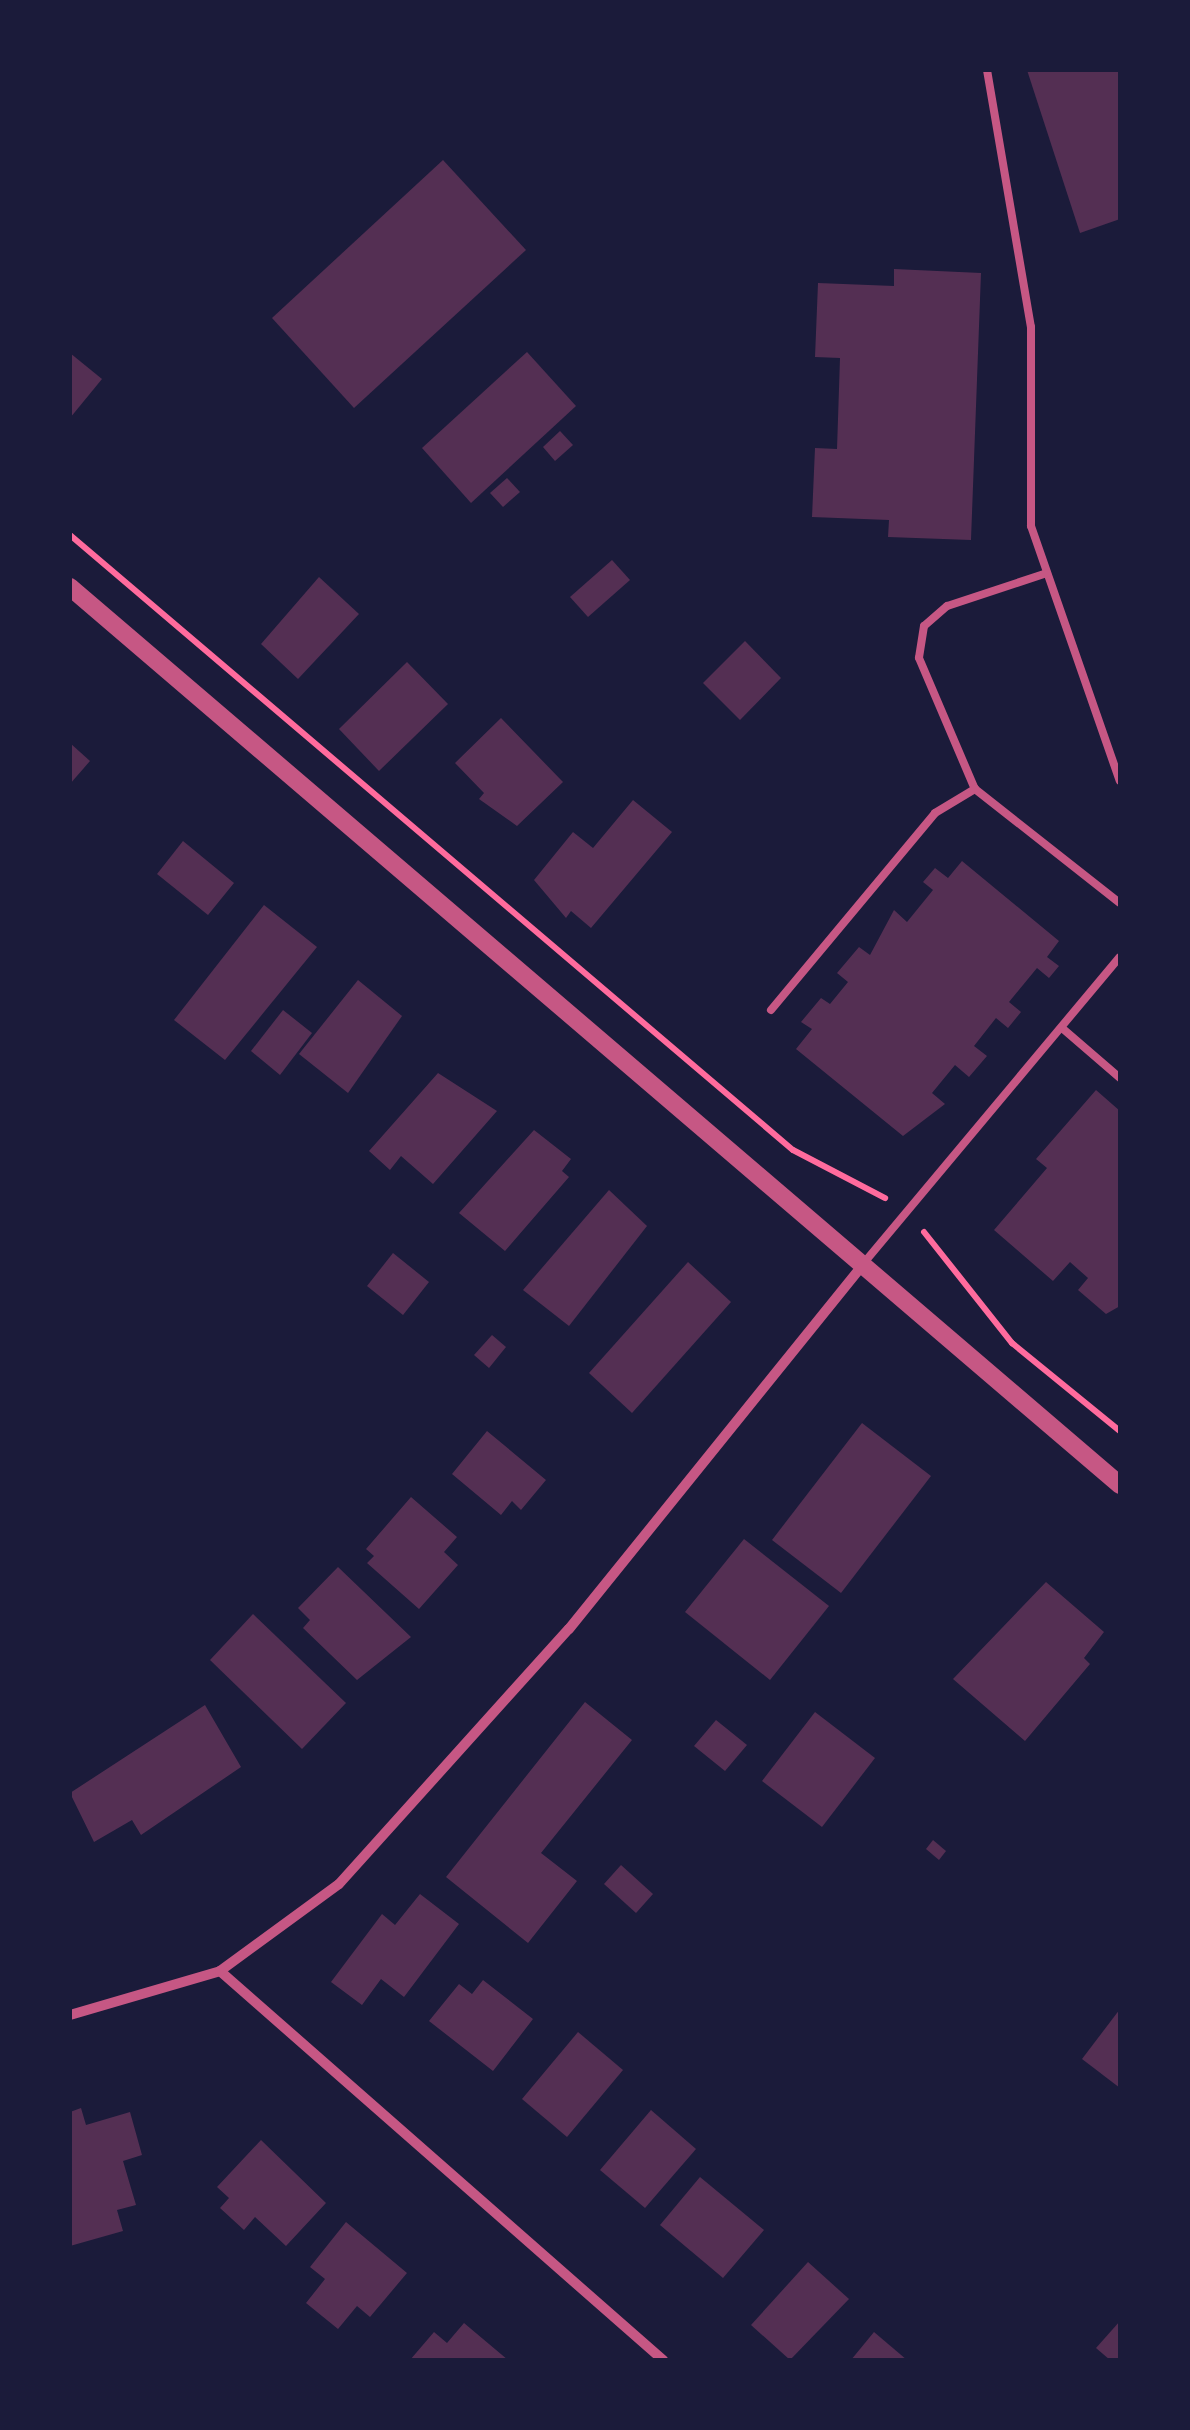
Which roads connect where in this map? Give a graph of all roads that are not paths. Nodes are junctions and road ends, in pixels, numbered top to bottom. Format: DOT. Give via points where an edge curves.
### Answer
graph roads {
  1 [pos="987,70"];
  2 [pos="1047,573"];
  3 [pos="72,592"];
  4 [pos="1120,781"];
  5 [pos="974,789"];
  6 [pos="1120,903"];
  7 [pos="1120,957"];
  8 [pos="771,1010"];
  9 [pos="1062,1028"];
  10 [pos="1120,1078"];
  11 [pos="863,1265"];
  12 [pos="1120,1485"];
  13 [pos="220,1971"];
  14 [pos="70,2014"];
  15 [pos="663,2360"];
  1 -- 2 [label="lane" via="1031,327 1031,526"];
  2 -- 4 [label="lane"];
  2 -- 5 [label="lane" via="946,606 924,626 919,658"];
  3 -- 11 [label="street"];
  5 -- 6 [label="lane"];
  5 -- 8 [label="lane" via="936,812"];
  7 -- 9 [label="lane"];
  9 -- 10 [label="lane"];
  9 -- 11 [label="lane"];
  11 -- 12 [label="street"];
  11 -- 13 [label="street" via="415,1808 339,1884"];
  13 -- 14 [label="street"];
  13 -- 15 [label="street"];
}
